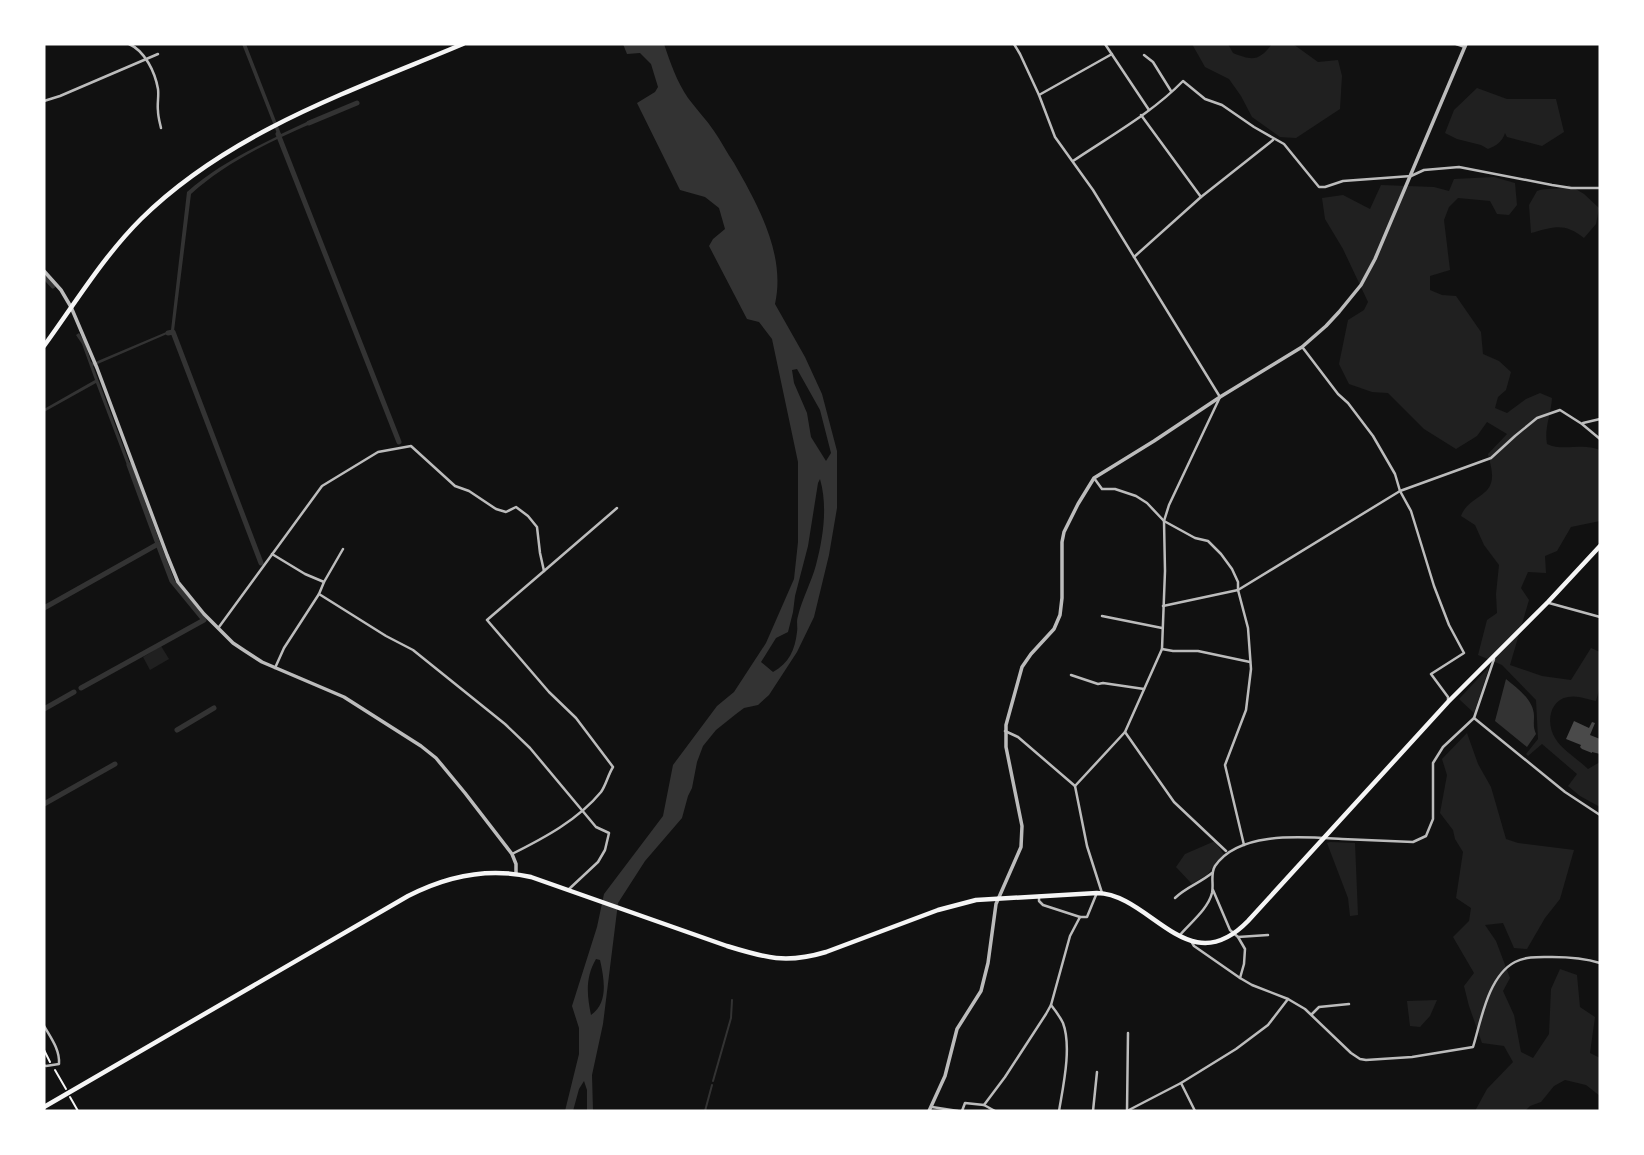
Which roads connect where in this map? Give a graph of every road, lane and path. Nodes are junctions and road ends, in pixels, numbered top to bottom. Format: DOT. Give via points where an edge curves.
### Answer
graph roads {
  1 [pos="129,44"];
  2 [pos="463,44"];
  3 [pos="1014,44"];
  4 [pos="1105,44"];
  5 [pos="1456,44"];
  6 [pos="1465,46"];
  7 [pos="158,54"];
  8 [pos="1112,54"];
  9 [pos="1144,55"];
  10 [pos="146,59"];
  11 [pos="1172,92"];
  12 [pos="1039,96"];
  13 [pos="44,101"];
  14 [pos="1149,110"];
  15 [pos="1141,115"];
  16 [pos="161,128"];
  17 [pos="1275,139"];
  18 [pos="1073,162"];
  19 [pos="1410,176"];
  20 [pos="1600,188"];
  21 [pos="1201,197"];
  22 [pos="1134,257"];
  23 [pos="44,271"];
  24 [pos="71,307"];
  25 [pos="44,346"];
  26 [pos="1302,347"];
  27 [pos="1220,397"];
  28 [pos="1600,419"];
  29 [pos="1582,424"];
  30 [pos="1600,439"];
  31 [pos="1094,478"];
  32 [pos="1400,491"];
  33 [pos="617,508"];
  34 [pos="1164,521"];
  35 [pos="1600,546"];
  36 [pos="344,549"];
  37 [pos="272,554"];
  38 [pos="544,571"];
  39 [pos="324,582"];
  40 [pos="1238,590"];
  41 [pos="319,594"];
  42 [pos="1548,603"];
  43 [pos="1164,606"];
  44 [pos="1102,616"];
  45 [pos="1600,617"];
  46 [pos="218,628"];
  47 [pos="1163,628"];
  48 [pos="1162,649"];
  49 [pos="1495,655"];
  50 [pos="1250,662"];
  51 [pos="275,668"];
  52 [pos="1071,676"];
  53 [pos="1144,689"];
  54 [pos="1448,702"];
  55 [pos="1474,718"];
  56 [pos="1005,731"];
  57 [pos="1125,732"];
  58 [pos="1074,786"];
  59 [pos="582,811"];
  60 [pos="1600,815"];
  61 [pos="1325,838"];
  62 [pos="1244,845"];
  63 [pos="1227,853"];
  64 [pos="512,854"];
  65 [pos="1213,872"];
  66 [pos="516,874"];
  67 [pos="1213,890"];
  68 [pos="570,891"];
  69 [pos="1100,893"];
  70 [pos="1039,896"];
  71 [pos="1175,898"];
  72 [pos="998,899"];
  73 [pos="1080,916"];
  74 [pos="1236,935"];
  75 [pos="1268,935"];
  76 [pos="1179,936"];
  77 [pos="1191,941"];
  78 [pos="1600,963"];
  79 [pos="1240,978"];
  80 [pos="1288,999"];
  81 [pos="1349,1004"];
  82 [pos="1051,1005"];
  83 [pos="1311,1014"];
  84 [pos="44,1026"];
  85 [pos="1128,1033"];
  86 [pos="44,1050"];
  87 [pos="44,1065"];
  88 [pos="52,1065"];
  89 [pos="1097,1072"];
  90 [pos="61,1080"];
  91 [pos="1181,1083"];
  92 [pos="984,1105"];
  93 [pos="44,1107"];
  94 [pos="930,1109"];
  95 [pos="960,1111"];
  96 [pos="995,1111"];
  97 [pos="1059,1111"];
  98 [pos="1093,1111"];
  99 [pos="1127,1111"];
  100 [pos="1195,1111"];
  1 -- 10 [label="street"];
  2 -- 24 [label="main road" via="278,123 202,167 129,232"];
  3 -- 12 [label="street"];
  4 -- 8 [label="street"];
  5 -- 6 [label="street"];
  6 -- 19 [label="street"];
  7 -- 10 [label="street"];
  8 -- 12 [label="street"];
  8 -- 14 [label="street"];
  9 -- 11 [label="street"];
  10 -- 13 [label="street"];
  10 -- 16 [label="street" via="158,90"];
  11 -- 14 [label="street"];
  11 -- 17 [label="street" via="1183,81"];
  12 -- 18 [label="street" via="1055,137"];
  14 -- 15 [label="street"];
  15 -- 18 [label="street"];
  15 -- 21 [label="street"];
  17 -- 19 [label="street" via="1291,151 1319,187"];
  17 -- 21 [label="street"];
  18 -- 22 [label="street"];
  19 -- 20 [label="street" via="1459,167 1552,186"];
  19 -- 26 [label="street" via="1361,285 1326,327"];
  21 -- 22 [label="street"];
  22 -- 27 [label="street"];
  23 -- 24 [label="street"];
  24 -- 25 [label="main road"];
  24 -- 46 [label="street" via="178,582"];
  26 -- 27 [label="street"];
  26 -- 32 [label="street" via="1373,436"];
  27 -- 31 [label="street"];
  27 -- 34 [label="street"];
  28 -- 29 [label="street"];
  29 -- 30 [label="street"];
  29 -- 32 [label="street" via="1560,410 1537,418 1491,458"];
  31 -- 34 [label="street" via="1102,489 1136,496"];
  31 -- 56 [label="street" via="1064,532 1060,615 1023,667"];
  32 -- 40 [label="street"];
  32 -- 54 [label="street" via="1449,625 1464,653 1430,674"];
  33 -- 38 [label="street"];
  34 -- 40 [label="street" via="1208,541 1232,569"];
  34 -- 43 [label="street"];
  35 -- 42 [label="main road"];
  36 -- 39 [label="street"];
  37 -- 38 [label="street" via="322,486 378,452 411,446 455,486 496,509 506,512 516,507 528,516 537,527"];
  37 -- 39 [label="street"];
  37 -- 46 [label="street"];
  38 -- 59 [label="street" via="486,621 576,718 613,768 603,790"];
  39 -- 41 [label="street"];
  40 -- 43 [label="street"];
  40 -- 50 [label="street" via="1248,628"];
  41 -- 51 [label="street"];
  41 -- 59 [label="street" via="413,650 505,724"];
  42 -- 45 [label="street"];
  42 -- 49 [label="main road"];
  43 -- 47 [label="street"];
  44 -- 47 [label="street"];
  46 -- 51 [label="street" via="245,652"];
  47 -- 48 [label="street"];
  48 -- 50 [label="street"];
  48 -- 53 [label="street"];
  49 -- 54 [label="main road"];
  49 -- 55 [label="street"];
  50 -- 62 [label="street" via="1246,710 1225,765"];
  51 -- 64 [label="street" via="344,697 421,746 447,770"];
  52 -- 53 [label="street"];
  53 -- 57 [label="street"];
  54 -- 61 [label="main road"];
  55 -- 60 [label="street"];
  55 -- 61 [label="street" via="1435,757 1433,819 1426,836 1413,842"];
  56 -- 58 [label="street"];
  56 -- 72 [label="street" via="1023,838"];
  57 -- 58 [label="street"];
  57 -- 63 [label="street" via="1174,802"];
  58 -- 69 [label="street"];
  59 -- 64 [label="street"];
  59 -- 68 [label="street" via="596,827 609,833 598,862"];
  61 -- 62 [label="street" via="1272,838"];
  61 -- 74 [label="main road"];
  62 -- 63 [label="street"];
  63 -- 65 [label="street"];
  64 -- 66 [label="street"];
  65 -- 67 [label="street"];
  65 -- 71 [label="street"];
  66 -- 68 [label="main road"];
  66 -- 93 [label="main road" via="469,874 427,886"];
  67 -- 74 [label="street"];
  67 -- 76 [label="street"];
  68 -- 72 [label="main road" via="776,959 808,957 938,910"];
  69 -- 70 [label="main road"];
  69 -- 73 [label="street" via="1087,917"];
  69 -- 76 [label="main road" via="1129,903"];
  70 -- 72 [label="main road"];
  70 -- 73 [label="street" via="1043,905"];
  72 -- 94 [label="street" via="981,991 957,1029 945,1076"];
  73 -- 82 [label="street"];
  74 -- 75 [label="street"];
  74 -- 77 [label="main road"];
  74 -- 79 [label="street" via="1245,949"];
  76 -- 77 [label="main road"];
  77 -- 79 [label="street"];
  78 -- 83 [label="street" via="1584,958 1534,957 1512,963 1496,980 1473,1047 1412,1057 1360,1059"];
  79 -- 80 [label="street"];
  80 -- 83 [label="street"];
  80 -- 91 [label="street" via="1268,1025"];
  81 -- 83 [label="street" via="1318,1007"];
  82 -- 92 [label="street"];
  82 -- 97 [label="street" via="1063,1024 1065,1040"];
  84 -- 88 [label="street" via="59,1055 59,1064"];
  85 -- 99 [label="street"];
  86 -- 88 [label="path"];
  87 -- 88 [label="street"];
  88 -- 90 [label="path"];
  89 -- 98 [label="street"];
  91 -- 99 [label="street"];
  91 -- 100 [label="street"];
  92 -- 95 [label="street" via="965,1103"];
  92 -- 96 [label="street"];
  94 -- 95 [label="street"];
}
